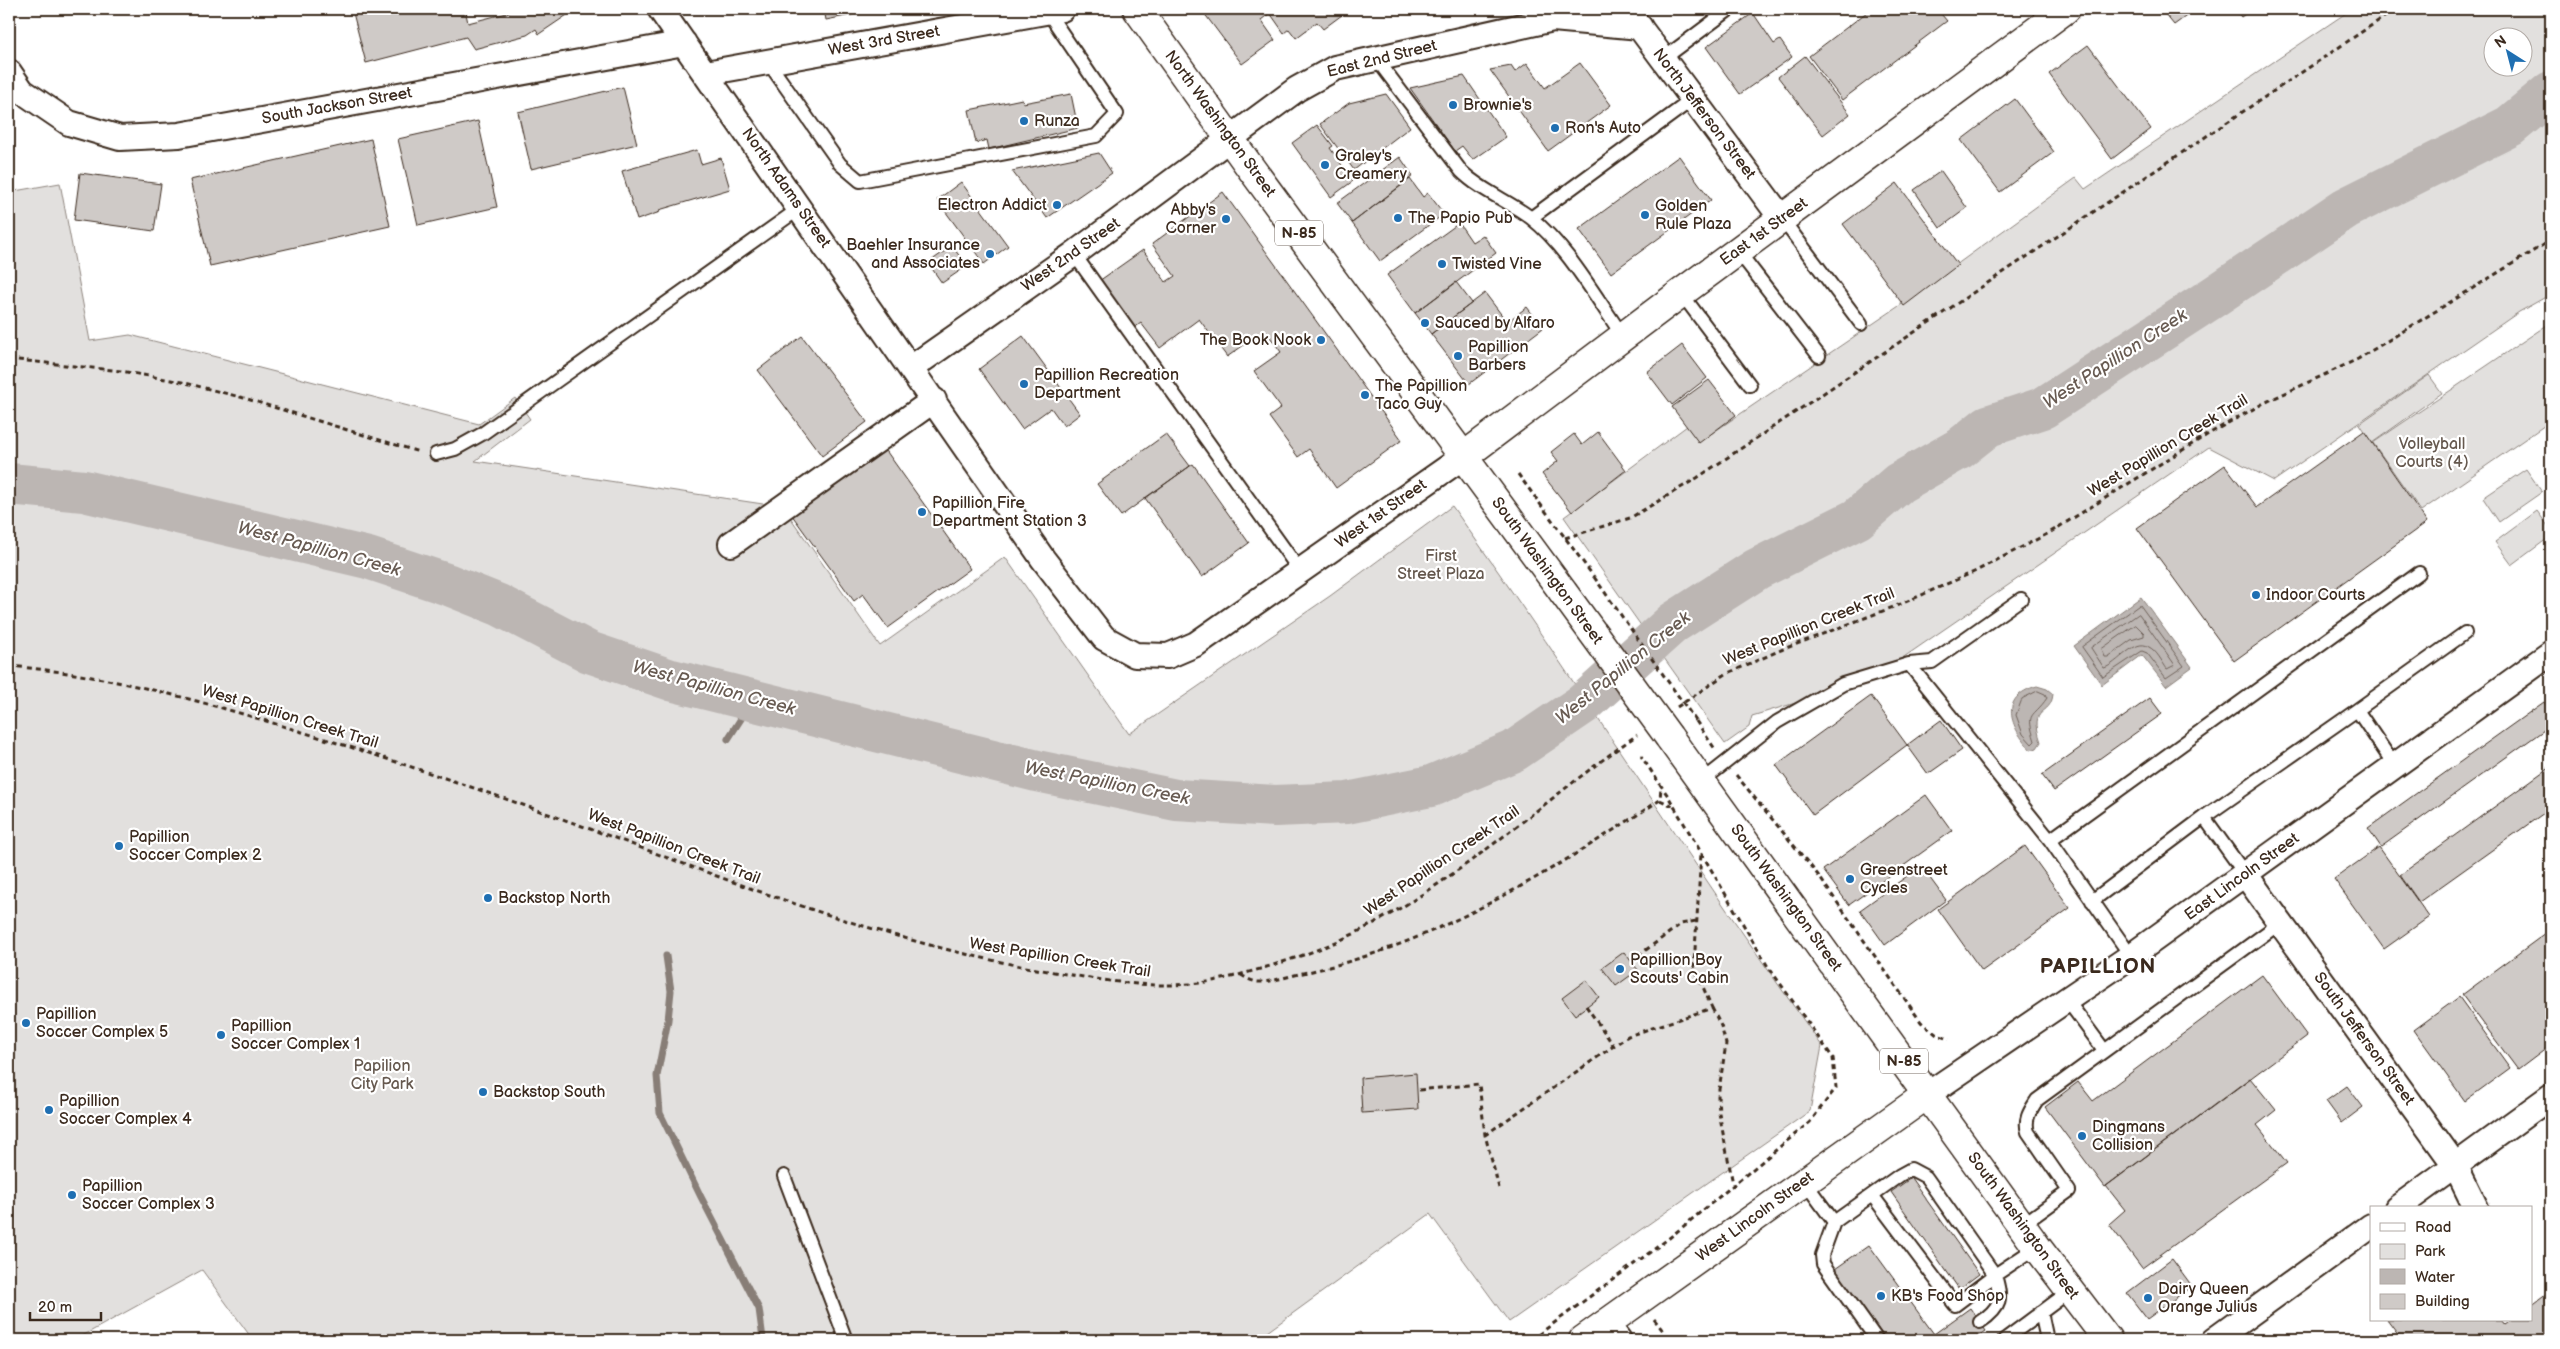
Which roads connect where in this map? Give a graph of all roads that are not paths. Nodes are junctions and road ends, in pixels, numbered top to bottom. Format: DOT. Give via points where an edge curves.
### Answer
graph roads {
  1 [pos="660,9"];
  2 [pos="1137,9"];
  3 [pos="1730,9"];
  4 [pos="2066,9"];
  5 [pos="1055,10"];
  6 [pos="1561,14"];
  7 [pos="1633,18"];
  8 [pos="684,43"];
  9 [pos="1375,58"];
  10 [pos="1663,60"];
  11 [pos="768,62"];
  12 [pos="9,72"];
  13 [pos="706,73"];
  14 [pos="1693,99"];
  15 [pos="1229,138"];
  16 [pos="800,208"];
  17 [pos="1531,218"];
  18 [pos="1782,219"];
  19 [pos="1738,251"];
  20 [pos="1074,254"];
  21 [pos="1681,292"];
  22 [pos="1861,324"];
  23 [pos="1623,336"];
  24 [pos="1819,356"];
  25 [pos="910,368"];
  26 [pos="1750,386"];
  27 [pos="934,400"];
  28 [pos="436,454"];
  29 [pos="1463,457"];
  30 [pos="731,544"];
  31 [pos="1300,571"];
  32 [pos="2419,572"];
  33 [pos="2021,599"];
  34 [pos="2465,633"];
  35 [pos="2548,663"];
  36 [pos="1909,664"];
  37 [pos="2357,710"];
  38 [pos="2395,766"];
  39 [pos="1701,782"];
  40 [pos="2204,817"];
  41 [pos="2050,840"];
  42 [pos="2245,874"];
  43 [pos="2092,901"];
  44 [pos="2280,923"];
  45 [pos="2131,956"];
  46 [pos="2067,1000"];
  47 [pos="2104,1050"];
  48 [pos="1928,1094"];
  49 [pos="2551,1096"];
  50 [pos="2455,1165"];
  51 [pos="784,1176"];
  52 [pos="1804,1181"];
  53 [pos="1872,1195"];
  54 [pos="2400,1206"];
  55 [pos="2475,1206"];
  56 [pos="1834,1222"];
  57 [pos="2370,1227"];
  58 [pos="2029,1236"];
  59 [pos="1995,1275"];
  60 [pos="2070,1291"];
  61 [pos="2041,1312"];
  62 [pos="1980,1322"];
  63 [pos="2028,1323"];
  64 [pos="1613,1332"];
  65 [pos="846,1340"];
  66 [pos="1583,1340"];
  67 [pos="1877,1340"];
  68 [pos="2004,1340"];
  69 [pos="2023,1340"];
  70 [pos="2047,1340"];
  71 [pos="2108,1340"];
  72 [pos="2214,1340"];
  1 -- 8 [label="street, North Adams Street"];
  2 -- 15 [label="main road, North Washington Street / N-85"];
  3 -- 10 [label="lane"];
  4 -- 18 [label="main road, East 1st Street"];
  5 -- 11 [label="street, West 3rd Street"];
  5 -- 11 [label="lane" via="1117,114 1096,136 860,182 840,164"];
  6 -- 7 [label="street, East 2nd Street"];
  6 -- 9 [label="street, East 2nd Street"];
  7 -- 10 [label="street, North Jefferson Street"];
  8 -- 12 [label="street, South Jackson Street" via="179,135 120,138 69,123 22,91"];
  8 -- 13 [label="street, North Adams Street"];
  9 -- 15 [label="street, East 2nd Street" via="1335,68 1315,77"];
  9 -- 17 [label="lane" via="1461,171 1472,182"];
  10 -- 14 [label="street, North Jefferson Street"];
  11 -- 13 [label="street, West 3rd Street"];
  13 -- 16 [label="street, North Adams Street"];
  14 -- 17 [label="lane"];
  14 -- 18 [label="street, North Jefferson Street"];
  15 -- 20 [label="street, West 2nd Street"];
  15 -- 29 [label="main road, North Washington Street / N-85"];
  16 -- 25 [label="street, North Adams Street"];
  16 -- 28 [label="lane" via="482,434 455,449"];
  17 -- 23 [label="lane" via="1559,246"];
  18 -- 19 [label="main road, East 1st Street"];
  18 -- 22 [label="lane"];
  19 -- 21 [label="main road, East 1st Street"];
  19 -- 24 [label="lane"];
  20 -- 25 [label="street, West 2nd Street"];
  20 -- 31 [label="lane"];
  21 -- 23 [label="main road, East 1st Street"];
  21 -- 26 [label="lane"];
  23 -- 29 [label="main road, East 1st Street"];
  25 -- 27 [label="street, North Adams Street"];
  27 -- 30 [label="street"];
  27 -- 31 [label="street" via="1043,559 1104,638 1136,655 1168,656 1196,644"];
  29 -- 31 [label="street, West 1st Street"];
  29 -- 39 [label="main road, South Washington Street / N-85, bridge" via="1563,592 1657,733"];
  32 -- 41 [label="lane"];
  33 -- 36 [label="lane" via="1932,662"];
  34 -- 37 [label="lane"];
  35 -- 38 [label="street, East Lincoln Street"];
  36 -- 39 [label="lane" via="1843,684 1777,722"];
  36 -- 41 [label="lane"];
  37 -- 38 [label="lane"];
  37 -- 40 [label="lane"];
  38 -- 42 [label="street, East Lincoln Street"];
  39 -- 48 [label="main road, South Washington Street / N-85"];
  40 -- 42 [label="lane"];
  40 -- 43 [label="lane"];
  41 -- 43 [label="lane"];
  42 -- 44 [label="street, South Jefferson Street"];
  42 -- 45 [label="street, East Lincoln Street"];
  43 -- 45 [label="lane"];
  44 -- 47 [label="lane"];
  44 -- 50 [label="street, South Jefferson Street"];
  45 -- 46 [label="street, East Lincoln Street"];
  46 -- 47 [label="lane"];
  46 -- 48 [label="street, East Lincoln Street"];
  47 -- 58 [label="lane" via="2037,1100 2028,1112 2026,1123 2035,1144 2069,1190"];
  48 -- 52 [label="main road, West Lincoln Street"];
  48 -- 58 [label="main road, South Washington Street / N-85"];
  49 -- 50 [label="street"];
  50 -- 54 [label="street"];
  50 -- 55 [label="street, South Jefferson Street"];
  51 -- 65 [label="lane"];
  52 -- 56 [label="lane"];
  52 -- 64 [label="main road, West Lincoln Street"];
  53 -- 56 [label="lane"];
  53 -- 59 [label="lane" via="1911,1169 1926,1177"];
  53 -- 59 [label="lane" via="1954,1305"];
  56 -- 67 [label="lane" via="1822,1255 1823,1264"];
  57 -- 72 [label="street"];
  58 -- 59 [label="lane"];
  58 -- 60 [label="main road, South Washington Street / N-85"];
  59 -- 62 [label="lane" via="2001,1294 1998,1306"];
  60 -- 61 [label="lane"];
  60 -- 71 [label="main road, South Washington Street / N-85"];
  61 -- 63 [label="lane"];
  61 -- 70 [label="lane"];
  63 -- 68 [label="lane"];
  63 -- 69 [label="lane"];
  64 -- 66 [label="main road, West Lincoln Street"];
}
